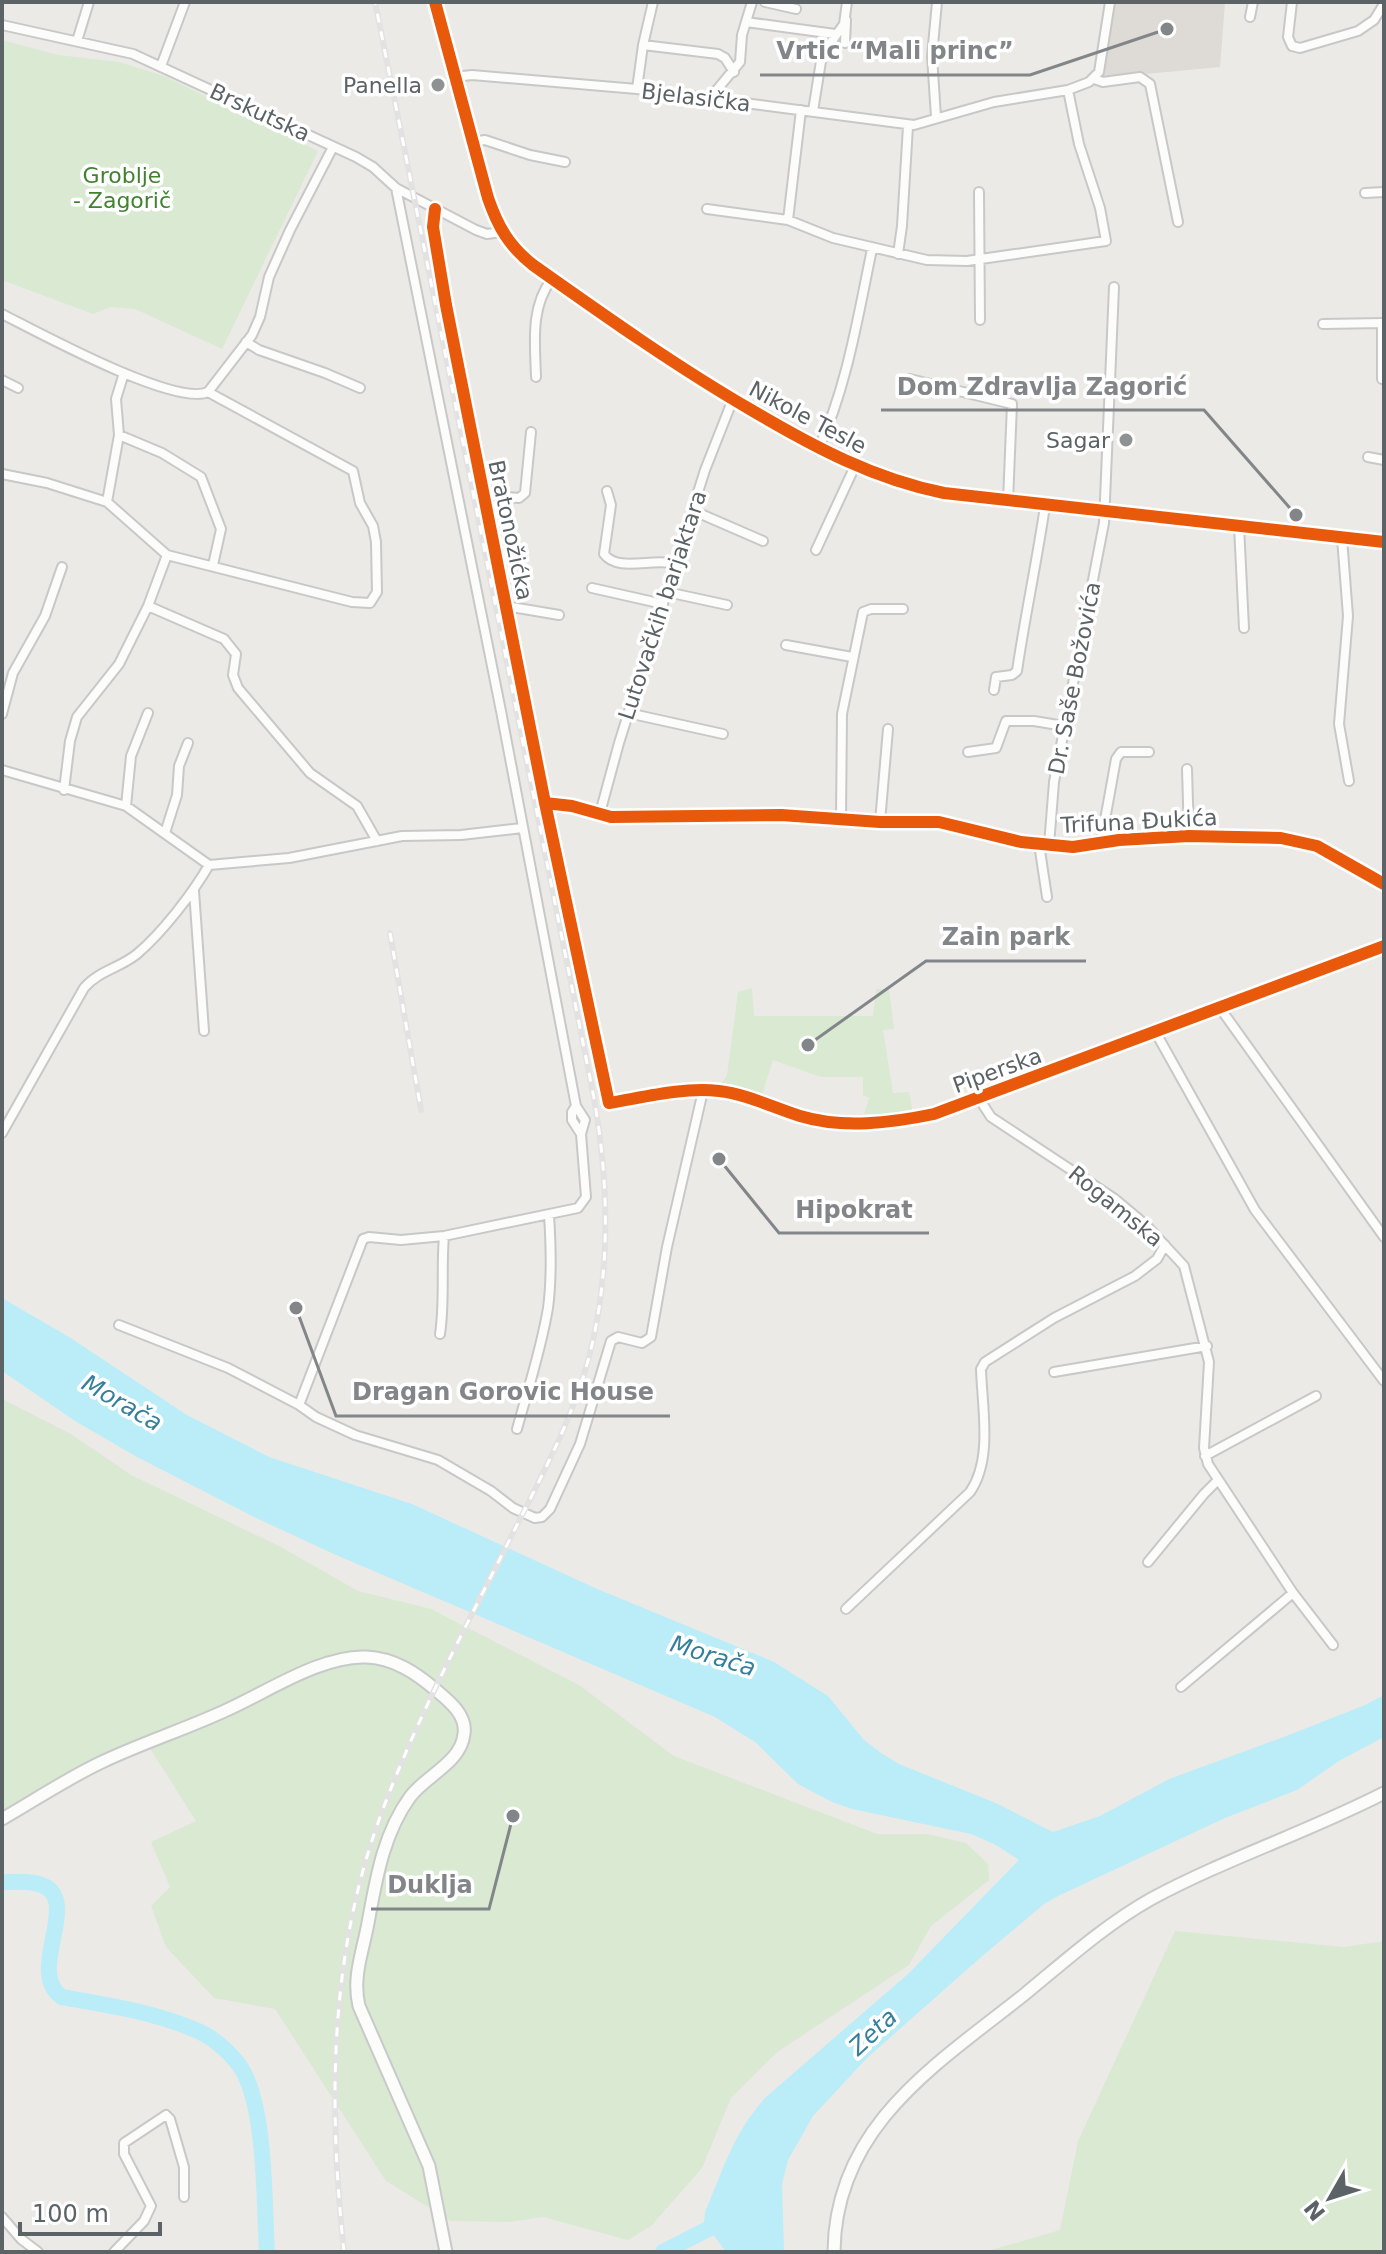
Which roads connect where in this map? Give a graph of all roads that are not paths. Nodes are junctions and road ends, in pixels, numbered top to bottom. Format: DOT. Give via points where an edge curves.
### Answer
graph roads {
  1 [pos="89,2"];
  2 [pos="185,2"];
  3 [pos="435,2"];
  4 [pos="653,2"];
  5 [pos="752,2"];
  6 [pos="765,2"];
  7 [pos="847,2"];
  8 [pos="937,2"];
  9 [pos="1110,2"];
  10 [pos="1253,2"];
  11 [pos="1292,2"];
  12 [pos="1384,4"];
  13 [pos="796,9"];
  14 [pos="847,16"];
  15 [pos="1250,17"];
  16 [pos="746,22"];
  17 [pos="2,25"];
  18 [pos="835,34"];
  19 [pos="77,41"];
  20 [pos="845,43"];
  21 [pos="643,45"];
  22 [pos="161,66"];
  23 [pos="734,72"];
  24 [pos="454,77"];
  25 [pos="1094,79"];
  26 [pos="637,89"];
  27 [pos="1068,90"];
  28 [pos="710,98"];
  29 [pos="801,110"];
  30 [pos="813,111"];
  31 [pos="936,117"];
  32 [pos="908,126"];
  33 [pos="472,142"];
  34 [pos="333,147"];
  35 [pos="565,162"];
  36 [pos="396,188"];
  37 [pos="979,192"];
  38 [pos="1384,192"];
  39 [pos="1365,193"];
  40 [pos="435,209"];
  41 [pos="707,209"];
  42 [pos="788,220"];
  43 [pos="1178,222"];
  44 [pos="501,232"];
  45 [pos="872,249"];
  46 [pos="898,254"];
  47 [pos="979,260"];
  48 [pos="552,279"];
  49 [pos="1114,287"];
  50 [pos="2,314"];
  51 [pos="980,320"];
  52 [pos="1383,323"];
  53 [pos="1323,324"];
  54 [pos="246,342"];
  55 [pos="124,373"];
  56 [pos="536,377"];
  57 [pos="910,379"];
  58 [pos="1382,379"];
  59 [pos="2,380"];
  60 [pos="18,388"];
  61 [pos="360,388"];
  62 [pos="208,392"];
  63 [pos="733,399"];
  64 [pos="531,432"];
  65 [pos="119,435"];
  66 [pos="818,450"];
  67 [pos="1368,457"];
  68 [pos="1384,460"];
  69 [pos="855,466"];
  70 [pos="2,474"];
  71 [pos="607,491"];
  72 [pos="483,495"];
  73 [pos="1008,501"];
  74 [pos="107,502"];
  75 [pos="1045,506"];
  76 [pos="694,511"];
  77 [pos="1105,513"];
  78 [pos="1239,526"];
  79 [pos="1342,538"];
  80 [pos="763,541"];
  81 [pos="1384,542"];
  82 [pos="816,550"];
  83 [pos="167,555"];
  84 [pos="677,564"];
  85 [pos="213,565"];
  86 [pos="62,567"];
  87 [pos="592,588"];
  88 [pos="667,592"];
  89 [pos="663,604"];
  90 [pos="727,605"];
  91 [pos="148,606"];
  92 [pos="506,606"];
  93 [pos="903,609"];
  94 [pos="559,615"];
  95 [pos="1244,628"];
  96 [pos="786,645"];
  97 [pos="852,657"];
  98 [pos="994,690"];
  99 [pos="148,713"];
  100 [pos="628,713"];
  101 [pos="2,714"];
  102 [pos="1064,726"];
  103 [pos="888,729"];
  104 [pos="723,734"];
  105 [pos="188,743"];
  106 [pos="968,752"];
  107 [pos="1149,752"];
  108 [pos="1187,769"];
  109 [pos="2,770"];
  110 [pos="1349,781"];
  111 [pos="64,790"];
  112 [pos="545,803"];
  113 [pos="126,806"];
  114 [pos="600,813"];
  115 [pos="841,818"];
  116 [pos="880,822"];
  117 [pos="522,828"];
  118 [pos="165,833"];
  119 [pos="1189,836"];
  120 [pos="377,841"];
  121 [pos="1101,842"];
  122 [pos="1044,844"];
  123 [pos="209,865"];
  124 [pos="1384,884"];
  125 [pos="194,891"];
  126 [pos="1047,897"];
  127 [pos="1384,946"];
  128 [pos="1220,1008"];
  129 [pos="204,1031"];
  130 [pos="1156,1033"];
  131 [pos="703,1091"];
  132 [pos="978,1097"];
  133 [pos="2,1133"];
  134 [pos="549,1215"];
  135 [pos="444,1236"];
  136 [pos="1384,1237"];
  137 [pos="1165,1245"];
  138 [pos="119,1325"];
  139 [pos="440,1334"];
  140 [pos="1207,1346"];
  141 [pos="1054,1372"];
  142 [pos="1384,1381"];
  143 [pos="1316,1396"];
  144 [pos="299,1405"];
  145 [pos="517,1429"];
  146 [pos="1205,1456"];
  147 [pos="1217,1481"];
  148 [pos="1148,1562"];
  149 [pos="1293,1593"];
  150 [pos="846,1609"];
  151 [pos="1333,1645"];
  152 [pos="1181,1687"];
  153 [pos="1384,1793"];
  154 [pos="2,1819"];
  155 [pos="184,2197"];
  156 [pos="2,2217"];
  157 [pos="38,2252"];
  158 [pos="114,2252"];
  159 [pos="446,2252"];
  160 [pos="834,2252"];
  1 -- 19 [label="street"];
  2 -- 22 [label="street"];
  3 -- 24 [label="street, Nikole Tesle"];
  4 -- 21 [label="street"];
  5 -- 16 [label="street"];
  6 -- 13 [label="street"];
  7 -- 14 [label="street"];
  8 -- 31 [label="street" via="932,56"];
  9 -- 25 [label="street"];
  10 -- 15 [label="street"];
  11 -- 12 [label="street" via="1288,37 1295,48 1358,31"];
  14 -- 18 [label="street"];
  14 -- 20 [label="street"];
  16 -- 18 [label="street"];
  16 -- 23 [label="street"];
  17 -- 19 [label="street, Brskutska"];
  18 -- 30 [label="street" via="822,55"];
  19 -- 22 [label="street, Brskutska"];
  21 -- 23 [label="street" via="718,54"];
  21 -- 26 [label="street"];
  22 -- 34 [label="street, Brskutska"];
  23 -- 28 [label="street"];
  24 -- 26 [label="street, Bjelasička"];
  24 -- 33 [label="street, Nikole Tesle"];
  25 -- 27 [label="street, Bjelasička"];
  25 -- 43 [label="street" via="1140,77 1150,84"];
  26 -- 28 [label="street, Bjelasička"];
  27 -- 31 [label="street, Bjelasička"];
  27 -- 47 [label="street" via="1106,241"];
  28 -- 29 [label="street, Bjelasička"];
  29 -- 30 [label="street, Bjelasička"];
  29 -- 42 [label="street"];
  30 -- 32 [label="street, Bjelasička"];
  31 -- 32 [label="street, Bjelasička"];
  32 -- 46 [label="street"];
  33 -- 35 [label="street" via="485,140"];
  33 -- 44 [label="street, Nikole Tesle"];
  34 -- 36 [label="street, Brskutska" via="366,162"];
  34 -- 54 [label="street" via="269,277 257,324"];
  36 -- 40 [label="street, Brskutska"];
  36 -- 117 [label="street"];
  37 -- 47 [label="street"];
  38 -- 39 [label="street"];
  40 -- 44 [label="street, Brskutska" via="482,233"];
  40 -- 72 [label="street, Bratonožićka" via="433,227"];
  41 -- 42 [label="street"];
  42 -- 45 [label="street"];
  44 -- 48 [label="street, Nikole Tesle" via="516,252"];
  45 -- 46 [label="street"];
  45 -- 66 [label="street" via="844,374"];
  46 -- 47 [label="street"];
  47 -- 51 [label="street"];
  48 -- 56 [label="street" via="535,319"];
  48 -- 63 [label="street, Nikole Tesle"];
  49 -- 77 [label="street, Dr. Saše Božovića"];
  50 -- 55 [label="street"];
  52 -- 53 [label="street"];
  52 -- 58 [label="street"];
  54 -- 61 [label="street"];
  54 -- 62 [label="street"];
  55 -- 62 [label="street" via="193,395"];
  55 -- 65 [label="street" via="116,399"];
  57 -- 73 [label="street" via="1012,404"];
  59 -- 60 [label="street"];
  62 -- 85 [label="street" via="353,471 360,503 373,526 377,592 366,604"];
  63 -- 66 [label="street, Nikole Tesle"];
  63 -- 76 [label="street, Lutovačkih barjaktara"];
  64 -- 72 [label="street" via="525,493 519,498"];
  65 -- 74 [label="street"];
  65 -- 85 [label="street" via="162,453 204,481 221,529"];
  66 -- 69 [label="street, Nikole Tesle"];
  67 -- 68 [label="street"];
  69 -- 73 [label="street, Nikole Tesle" via="920,488"];
  69 -- 82 [label="street"];
  70 -- 74 [label="street"];
  71 -- 84 [label="street" via="611,505 604,554 609,560"];
  72 -- 92 [label="street, Bratonožićka"];
  73 -- 75 [label="street, Nikole Tesle"];
  74 -- 83 [label="street"];
  75 -- 77 [label="street, Nikole Tesle"];
  75 -- 98 [label="street" via="1017,671 996,677"];
  76 -- 80 [label="street"];
  76 -- 84 [label="street, Lutovačkih barjaktara"];
  77 -- 78 [label="street, Nikole Tesle"];
  77 -- 102 [label="street, Dr. Saše Božovića"];
  78 -- 79 [label="street, Nikole Tesle"];
  78 -- 95 [label="street"];
  79 -- 81 [label="street, Nikole Tesle"];
  79 -- 110 [label="street" via="1348,616 1339,724"];
  83 -- 85 [label="street"];
  83 -- 91 [label="street"];
  84 -- 88 [label="street, Lutovačkih barjaktara"];
  86 -- 101 [label="street" via="45,616 13,673"];
  87 -- 89 [label="street"];
  88 -- 89 [label="street, Lutovačkih barjaktara"];
  88 -- 90 [label="street"];
  89 -- 100 [label="street, Lutovačkih barjaktara"];
  91 -- 111 [label="street" via="119,664 77,717"];
  91 -- 120 [label="street" via="224,639 236,654 233,675 238,688 310,773 357,806"];
  92 -- 94 [label="street"];
  92 -- 112 [label="street, Bratonožićka"];
  93 -- 97 [label="street" via="863,612"];
  96 -- 97 [label="street"];
  97 -- 115 [label="street" via="842,714"];
  99 -- 113 [label="street" via="131,756"];
  100 -- 104 [label="street"];
  100 -- 114 [label="street, Lutovačkih barjaktara"];
  102 -- 106 [label="street" via="1006,721 995,749"];
  102 -- 122 [label="street, Dr. Saše Božovića"];
  103 -- 116 [label="street"];
  105 -- 118 [label="street"];
  107 -- 121 [label="street" via="1121,752 1116,759"];
  108 -- 119 [label="street"];
  109 -- 111 [label="street"];
  111 -- 113 [label="street"];
  112 -- 114 [label="street"];
  112 -- 131 [label="street, Piperska" via="606,1104"];
  113 -- 118 [label="street"];
  114 -- 115 [label="street, Trifuna Đukića"];
  115 -- 116 [label="street, Trifuna Đukića"];
  116 -- 122 [label="street, Trifuna Đukića" via="939,822"];
  117 -- 120 [label="street"];
  117 -- 134 [label="street" via="587,1185 585,1202 578,1208"];
  118 -- 123 [label="street"];
  119 -- 121 [label="street, Trifuna Đukića"];
  119 -- 124 [label="street, Trifuna Đukića" via="1305,841"];
  120 -- 123 [label="street" via="289,858"];
  121 -- 122 [label="street, Trifuna Đukića" via="1073,847"];
  122 -- 126 [label="street, Dr. Saše Božovića"];
  123 -- 125 [label="street"];
  125 -- 129 [label="street"];
  125 -- 133 [label="street" via="136,954 93,977 84,988"];
  127 -- 128 [label="street, Piperska"];
  128 -- 130 [label="street, Piperska"];
  128 -- 136 [label="street"];
  130 -- 132 [label="street, Piperska"];
  130 -- 142 [label="street" via="1255,1210"];
  131 -- 132 [label="street, Piperska" via="844,1123 920,1117"];
  131 -- 144 [label="street" via="651,1337 642,1343 618,1337 611,1341 580,1444 542,1517 513,1508 438,1460 355,1435"];
  132 -- 137 [label="street, Rogamska" via="988,1115 1115,1199"];
  134 -- 135 [label="street"];
  134 -- 145 [label="street" via="548,1304"];
  135 -- 139 [label="street"];
  135 -- 144 [label="street" via="363,1239"];
  137 -- 140 [label="street, Rogamska" via="1187,1271"];
  137 -- 150 [label="street" via="1150,1266 985,1362 983,1451 976,1483"];
  138 -- 144 [label="street" via="228,1368"];
  140 -- 141 [label="street"];
  140 -- 146 [label="street, Rogamska"];
  143 -- 146 [label="street"];
  146 -- 147 [label="street, Rogamska"];
  147 -- 148 [label="street"];
  147 -- 149 [label="street, Rogamska"];
  149 -- 151 [label="street, Rogamska"];
  149 -- 152 [label="street"];
  153 -- 160 [label="street" via="1133,1910 916,2081 877,2123 855,2160 838,2207"];
  154 -- 159 [label="street" via="101,1762 345,1658 399,1664 455,1707 463,1722 462,1744 402,1808 377,1867 355,1983 359,2006 429,2166"];
  155 -- 158 [label="street" via="184,2167 166,2115 124,2143 124,2154 151,2206"];
  156 -- 157 [label="street"];
}
